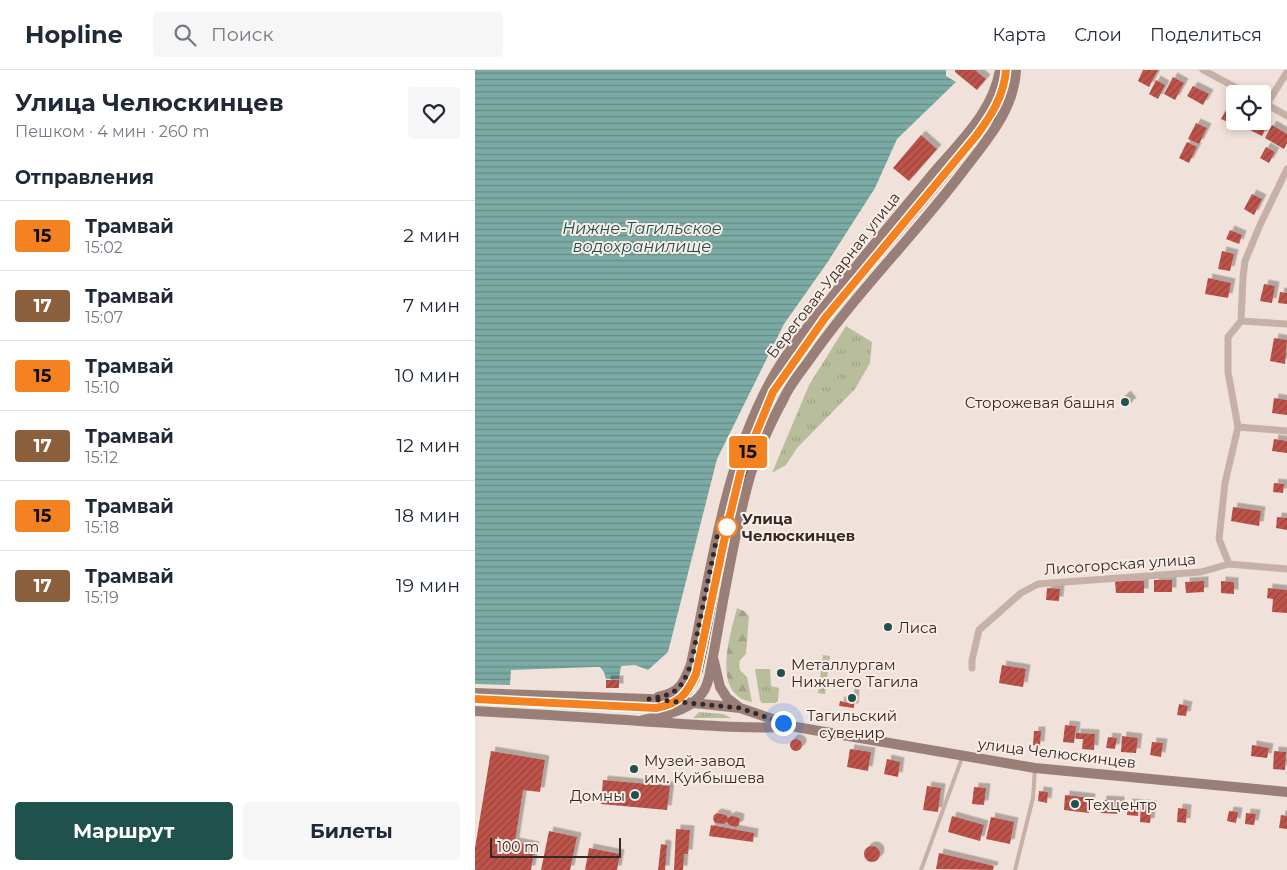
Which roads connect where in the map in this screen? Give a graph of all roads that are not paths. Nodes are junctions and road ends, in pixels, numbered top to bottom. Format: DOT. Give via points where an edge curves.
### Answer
graph roads {
  1 [pos="1000,70"];
  2 [pos="1016,70"];
  3 [pos="1203,70"];
  4 [pos="1287,72"];
  5 [pos="1231,85"];
  6 [pos="1271,95"];
  7 [pos="1271,107"];
  8 [pos="1287,116"];
  9 [pos="1287,169"];
  10 [pos="1241,321"];
  11 [pos="1287,324"];
  12 [pos="1238,427"];
  13 [pos="1287,431"];
  14 [pos="1229,564"];
  15 [pos="1287,569"];
  16 [pos="713,657"];
  17 [pos="973,668"];
  18 [pos="475,693"];
  19 [pos="649,699"];
  20 [pos="694,703"];
  21 [pos="740,708"];
  22 [pos="475,711"];
  23 [pos="640,721"];
  24 [pos="796,727"];
  25 [pos="963,756"];
  26 [pos="1035,768"];
  27 [pos="1287,792"];
  28 [pos="921,870"];
  29 [pos="1015,870"];
  1 -- 19 [label="main road, Береговая-Ударная улица" via="993,96 975,125 847,278 775,374 749,426 730,480 688,672 683,684 674,692"];
  2 -- 16 [label="main road" via="1007,107 998,125 936,207 825,336 784,397 751,472"];
  3 -- 5 [label="street"];
  4 -- 6 [label="street"];
  7 -- 8 [label="street"];
  9 -- 10 [label="street" via="1245,261"];
  10 -- 11 [label="street"];
  10 -- 12 [label="street" via="1227,337 1228,372"];
  12 -- 13 [label="street"];
  12 -- 14 [label="street" via="1225,483 1219,539"];
  14 -- 15 [label="street, Лисогорская улица"];
  14 -- 17 [label="street, Лисогорская улица" via="1201,572 1038,584 1021,592 979,630"];
  16 -- 20 [label="main road" via="707,686"];
  16 -- 21 [label="main road" via="720,687 727,698"];
  18 -- 19 [label="main road, улица Челюскинцев"];
  19 -- 20 [label="main road, улица Челюскинцев"];
  20 -- 21 [label="main road, улица Челюскинцев"];
  20 -- 23 [label="main road"];
  21 -- 24 [label="main road, улица Челюскинцев"];
  22 -- 23 [label="main road, улица Челюскинцев"];
  23 -- 24 [label="main road, улица Челюскинцев" via="745,728"];
  24 -- 25 [label="main road, улица Челюскинцев"];
  25 -- 26 [label="main road, улица Челюскинцев"];
  25 -- 28 [label="lane"];
  26 -- 27 [label="main road, улица Челюскинцев"];
  26 -- 29 [label="lane" via="1033,798"];
}
